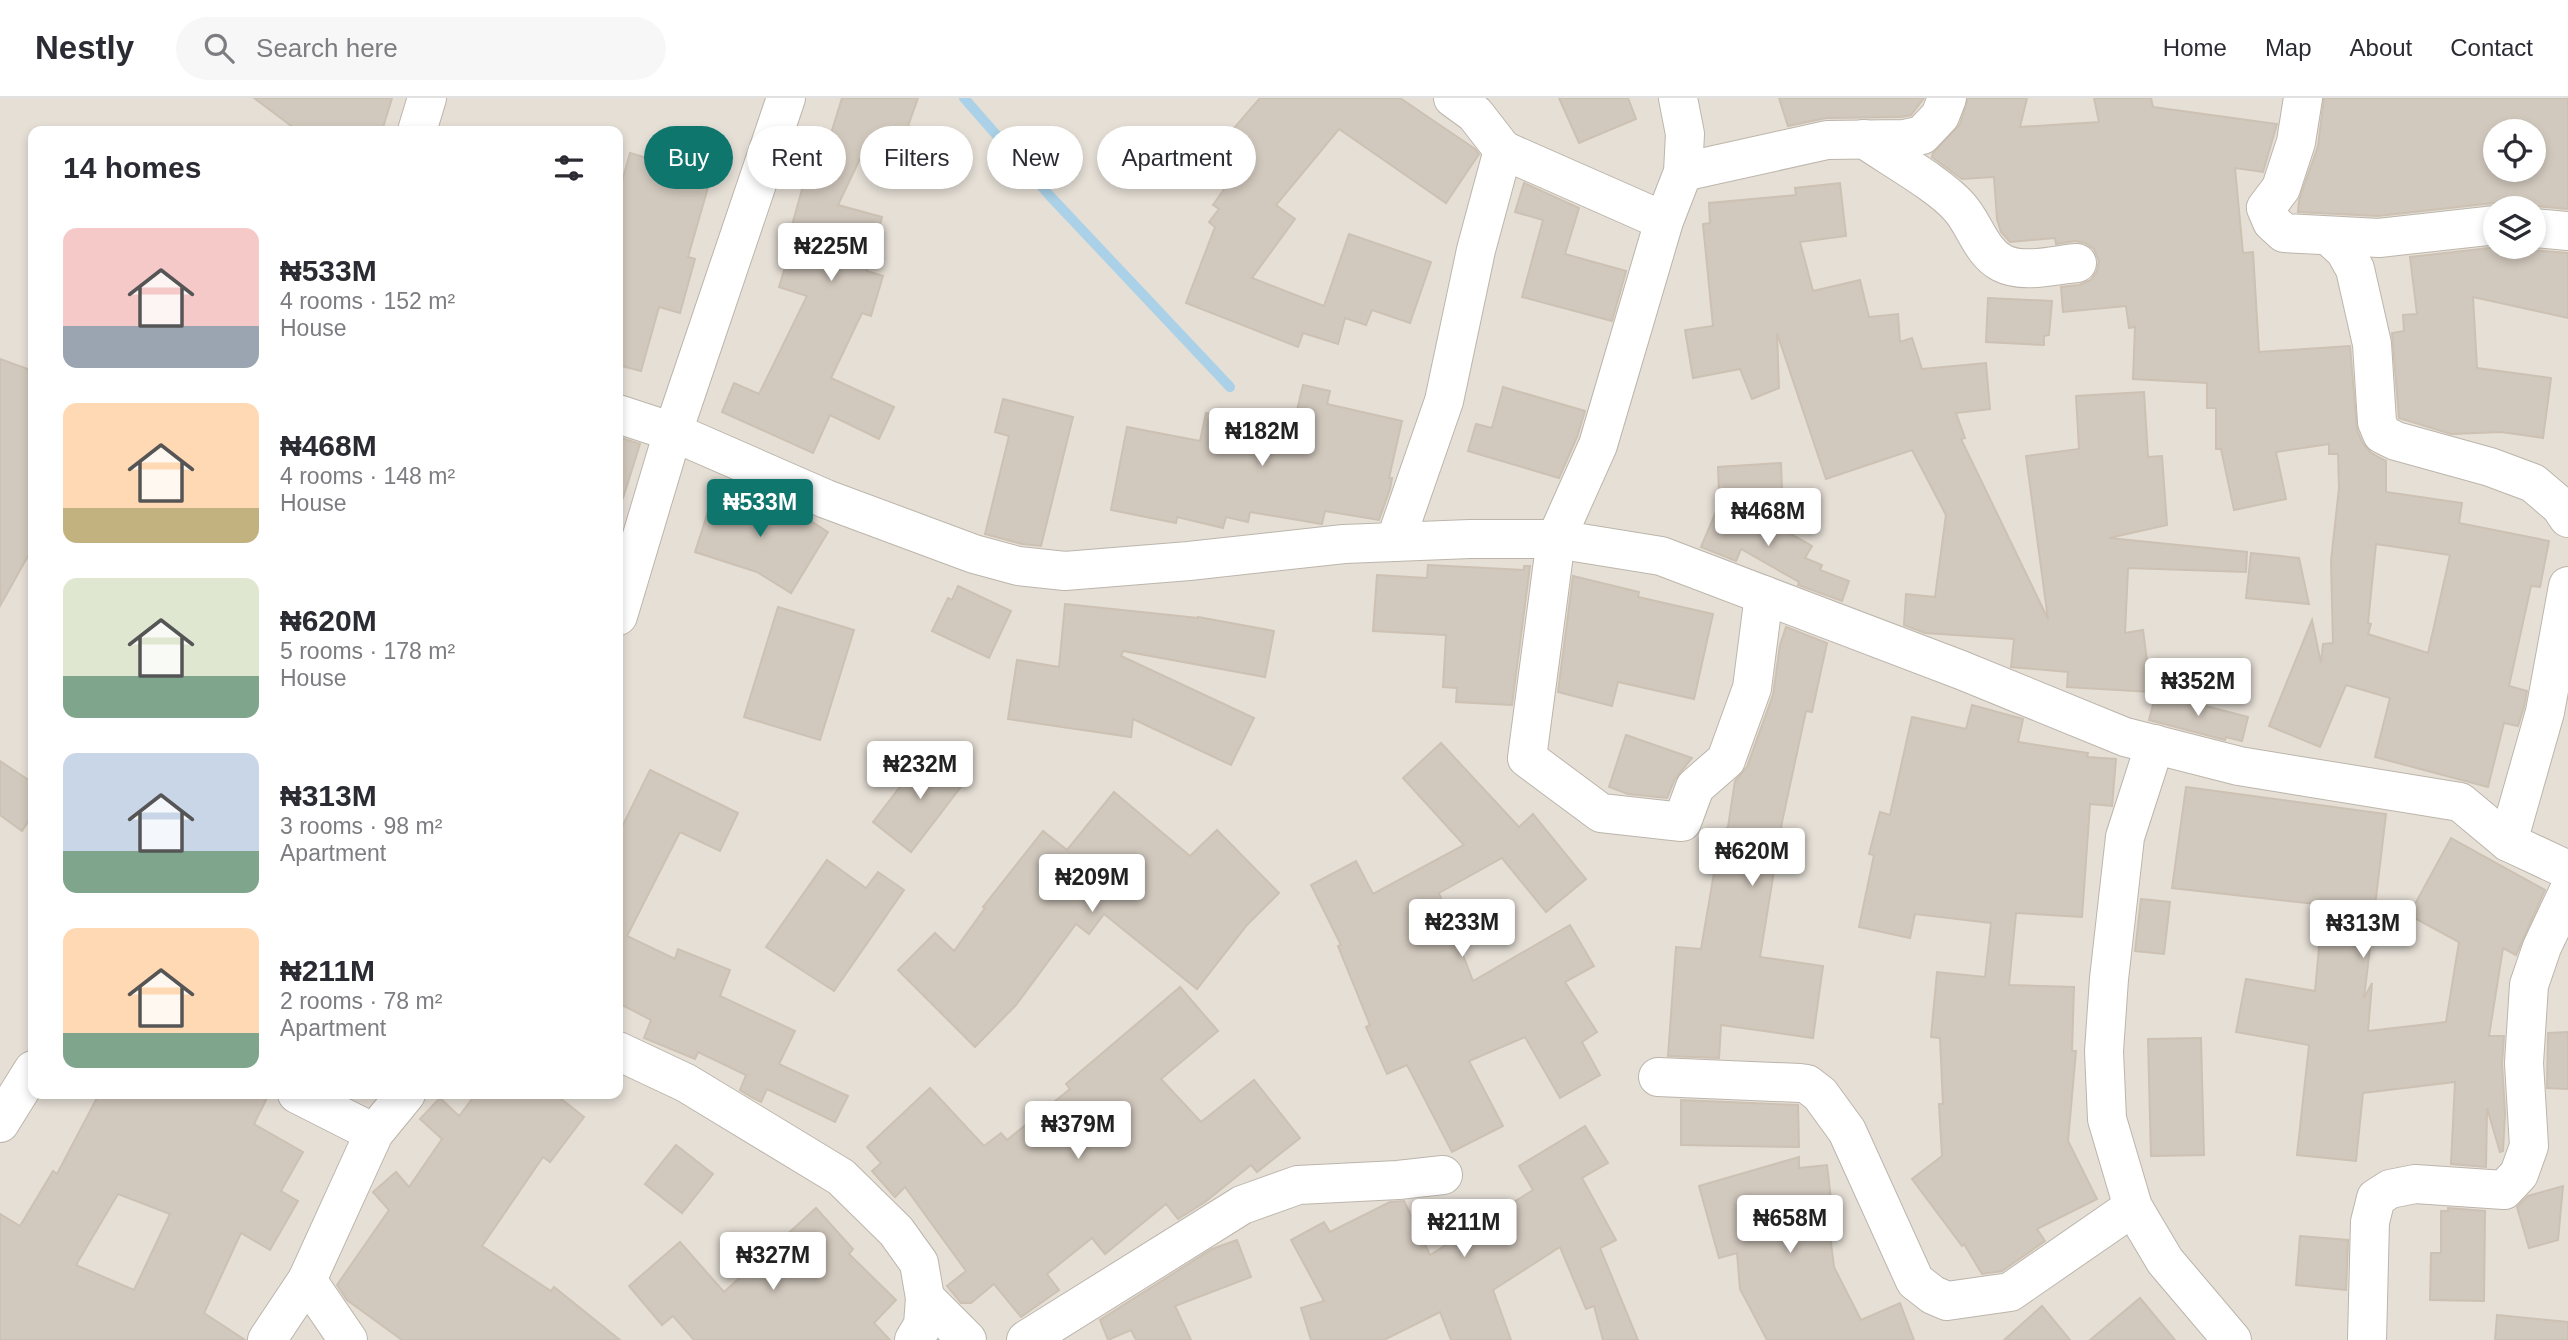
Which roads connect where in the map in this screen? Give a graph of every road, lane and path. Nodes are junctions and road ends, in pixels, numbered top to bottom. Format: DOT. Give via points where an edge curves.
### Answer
graph roads {
  1 [pos="426,98"];
  2 [pos="786,98"];
  3 [pos="1453,98"];
  4 [pos="1678,98"];
  5 [pos="1947,98"];
  6 [pos="2303,98"];
  7 [pos="418,126"];
  8 [pos="1864,139"];
  9 [pos="1503,150"];
  10 [pos="1683,173"];
  11 [pos="1664,222"];
  12 [pos="2483,226"];
  13 [pos="2546,229"];
  14 [pos="2568,231"];
  15 [pos="2329,236"];
  16 [pos="2077,263"];
  17 [pos="623,416"];
  18 [pos="673,432"];
  19 [pos="2568,518"];
  20 [pos="1556,539"];
  21 [pos="1395,542"];
  22 [pos="2568,586"];
  23 [pos="1763,595"];
  24 [pos="623,599"];
  25 [pos="2155,744"];
  26 [pos="2508,842"];
  27 [pos="2568,870"];
  28 [pos="2568,892"];
  29 [pos="623,1053"];
  30 [pos="1658,1077"];
  31 [pos="28,1078"];
  32 [pos="307,1099"];
  33 [pos="401,1099"];
  34 [pos="0,1123"];
  35 [pos="374,1133"];
  36 [pos="1443,1175"];
  37 [pos="2133,1207"];
  38 [pos="307,1280"];
  39 [pos="925,1298"];
  40 [pos="267,1340"];
  41 [pos="348,1340"];
  42 [pos="914,1340"];
  43 [pos="967,1340"];
  44 [pos="1026,1340"];
  45 [pos="2232,1340"];
  46 [pos="2367,1340"];
  1 -- 7 [label="street"];
  2 -- 18 [label="street"];
  3 -- 9 [label="street" via="1475,114"];
  4 -- 10 [label="street" via="1685,134"];
  5 -- 8 [label="street" via="1940,116 1922,135"];
  6 -- 15 [label="street" via="2296,142 2281,188 2266,208 2284,233"];
  8 -- 10 [label="street" via="1827,140"];
  8 -- 16 [label="street" via="1960,207 1987,251 2001,263 2018,268"];
  9 -- 11 [label="street"];
  9 -- 21 [label="street" via="1444,401"];
  10 -- 11 [label="street"];
  11 -- 20 [label="street" via="1598,445"];
  12 -- 15 [label="street" via="2379,238"];
  13 -- 14 [label="street"];
  15 -- 19 [label="street" via="2355,269 2372,344 2377,422 2382,434 2533,483"];
  17 -- 18 [label="street"];
  18 -- 21 [label="street" via="826,499 1018,566 1065,571"];
  18 -- 24 [label="street"];
  20 -- 21 [label="street"];
  20 -- 23 [label="street" via="1661,556"];
  20 -- 23 [label="street" via="1527,758 1601,813 1682,822 1695,787 1726,760 1752,688"];
  22 -- 26 [label="street" via="2545,712"];
  23 -- 25 [label="street" via="2124,737"];
  25 -- 26 [label="street" via="2239,766 2460,802"];
  25 -- 37 [label="street" via="2125,837 2104,1051 2108,1119"];
  26 -- 27 [label="street"];
  28 -- 46 [label="street" via="2529,985 2524,1063 2529,1146 2519,1174 2504,1190 2415,1184 2390,1189 2376,1198 2370,1222"];
  29 -- 39 [label="street" via="686,1083 841,1177 896,1231 919,1263"];
  30 -- 37 [label="street" via="1812,1087 1847,1131 1915,1280 1947,1301 2010,1292"];
  31 -- 34 [label="street"];
  32 -- 35 [label="street"];
  33 -- 35 [label="street"];
  35 -- 38 [label="street"];
  36 -- 44 [label="street" via="1298,1185 1242,1205"];
  37 -- 45 [label="street" via="2165,1261"];
  38 -- 40 [label="street"];
  38 -- 41 [label="street"];
  39 -- 42 [label="street" via="923,1325"];
  39 -- 43 [label="street"];
}
